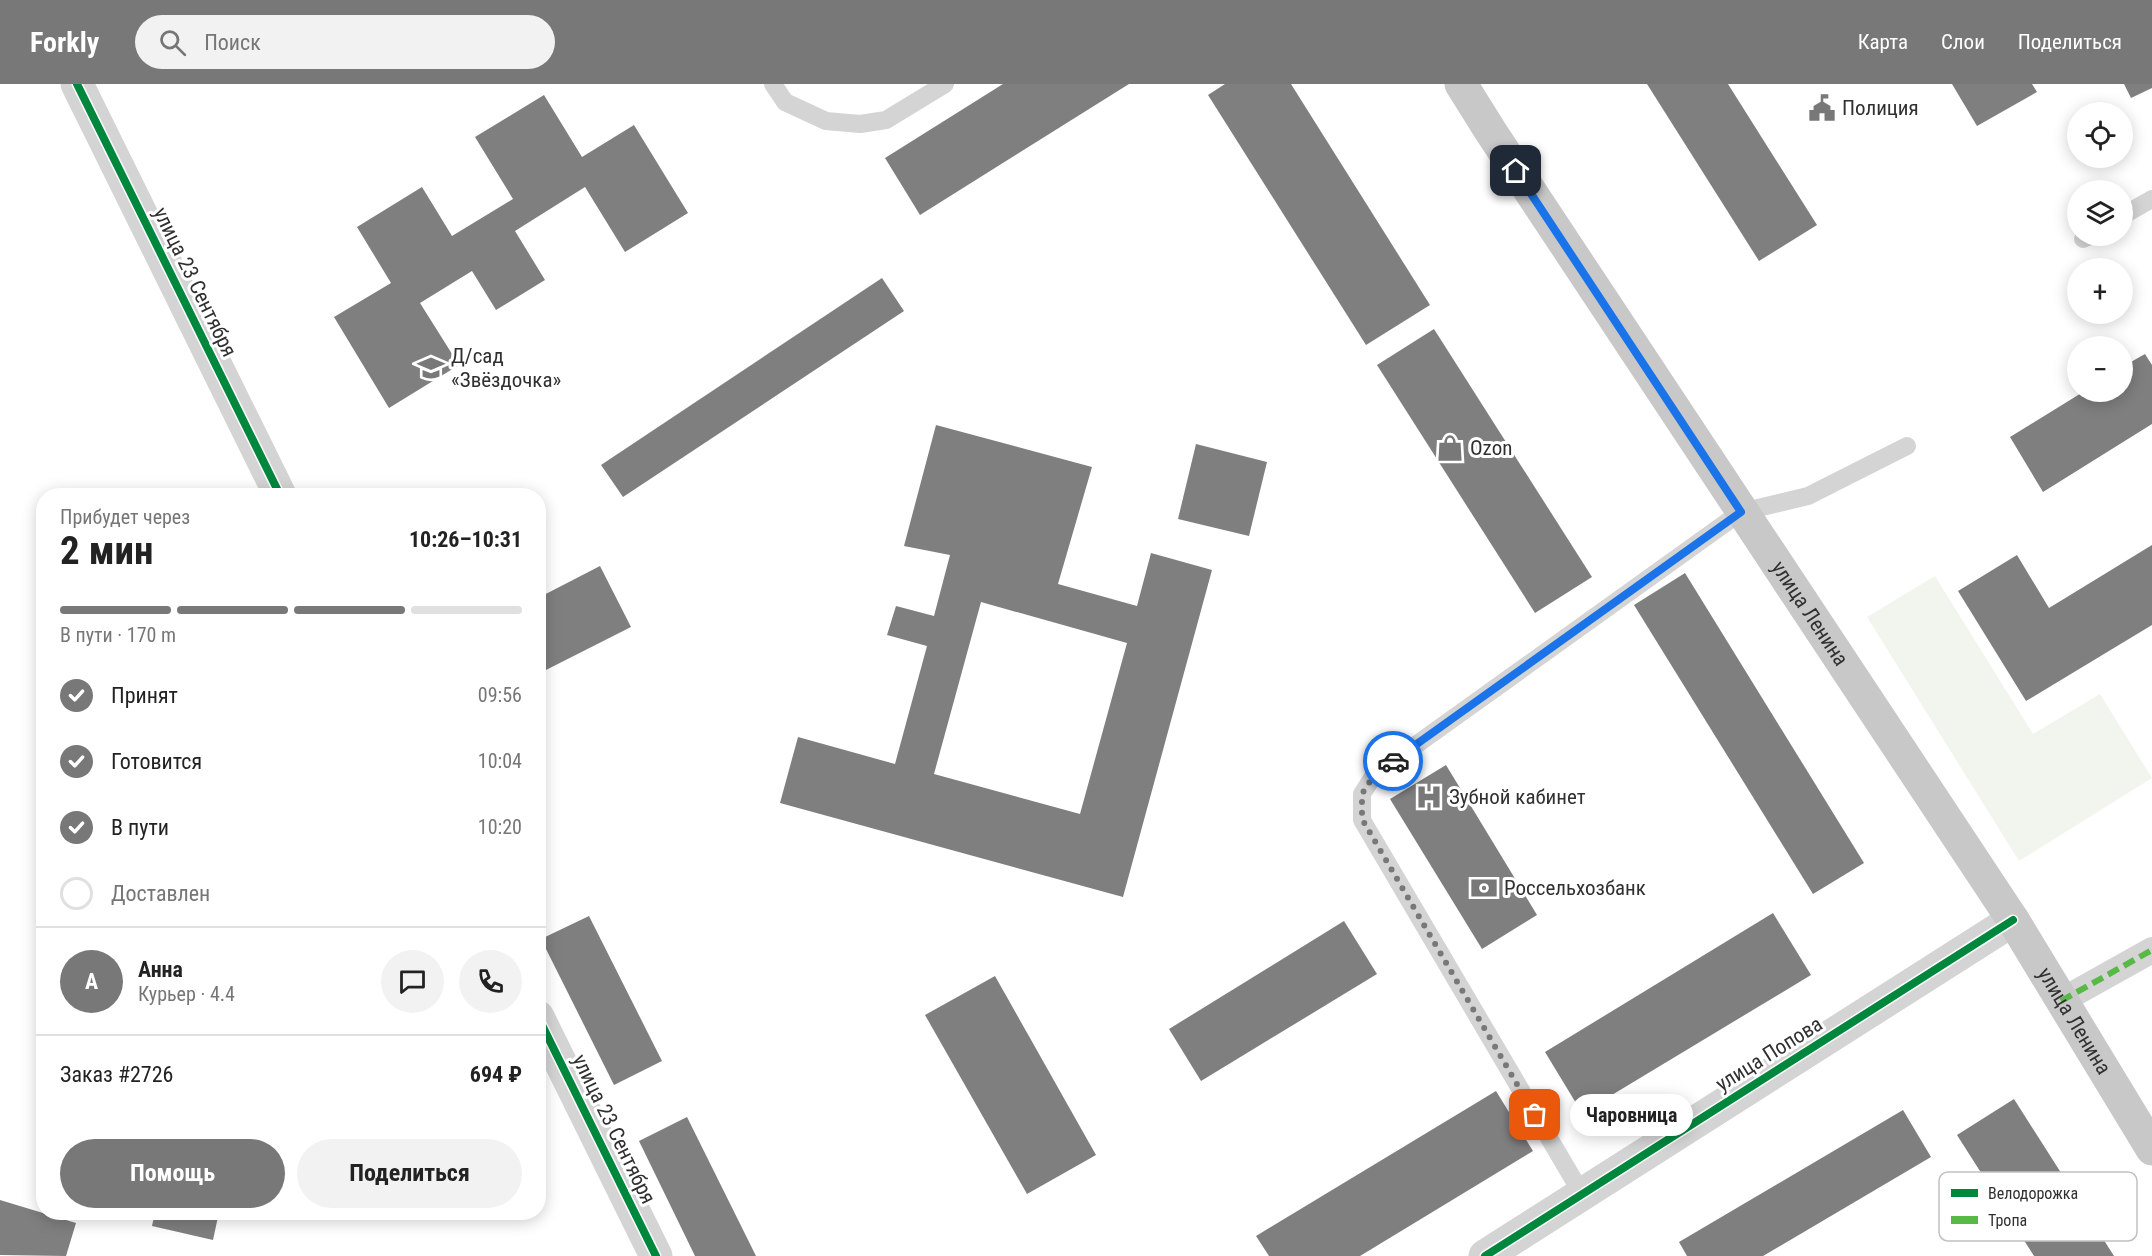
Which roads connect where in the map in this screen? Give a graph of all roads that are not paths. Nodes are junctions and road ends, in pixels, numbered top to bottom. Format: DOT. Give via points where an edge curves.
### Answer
graph roads {
  1 [pos="77,84"];
  2 [pos="773,84"];
  3 [pos="1461,84"];
  4 [pos="936,86"];
  5 [pos="2152,199"];
  6 [pos="2133,210"];
  7 [pos="1907,446"];
  8 [pos="277,488"];
  9 [pos="1741,512"];
  10 [pos="2013,920"];
  11 [pos="2152,950"];
  12 [pos="2061,1001"];
  13 [pos="546,1033"];
  14 [pos="2152,1149"];
  15 [pos="1582,1194"];
  16 [pos="657,1256"];
  17 [pos="1485,1256"];
  1 -- 8 [label="street, улица 23 Сентября"];
  2 -- 4 [label="lane" via="785,102 825,122 860,124 886,120"];
  3 -- 9 [label="main road, улица Ленина"];
  5 -- 6 [label="lane"];
  7 -- 9 [label="lane" via="1808,496"];
  9 -- 10 [label="main road, улица Ленина"];
  9 -- 15 [label="lane" via="1374,775 1362,794 1362,819"];
  10 -- 12 [label="main road, улица Ленина"];
  10 -- 15 [label="street, улица Попова"];
  11 -- 12 [label="street"];
  12 -- 14 [label="main road, улица Ленина"];
  13 -- 16 [label="street, улица 23 Сентября"];
  15 -- 17 [label="street, улица Попова"];
}
